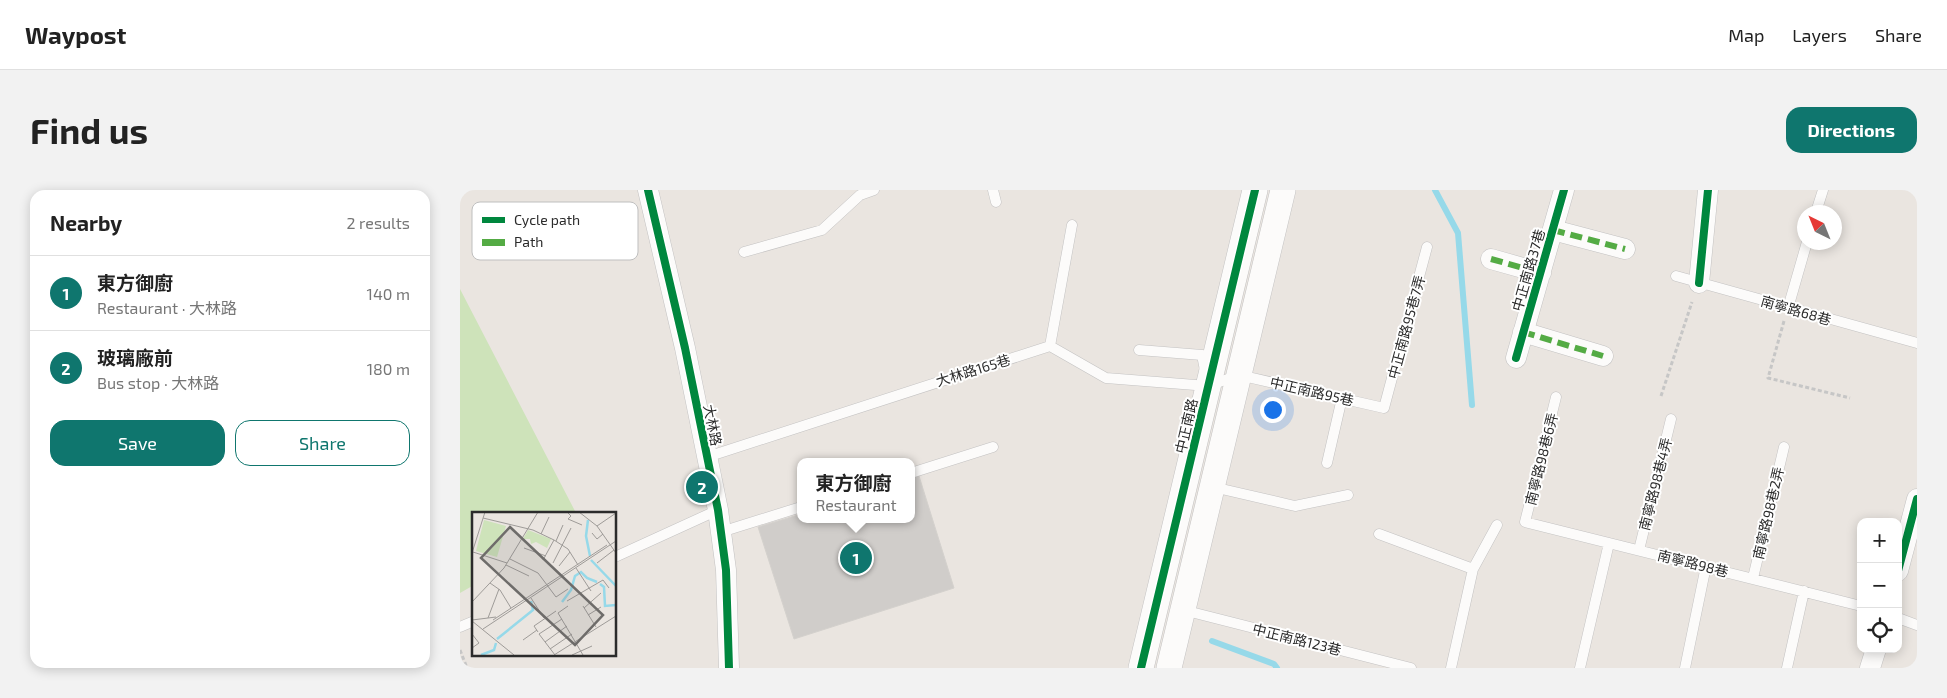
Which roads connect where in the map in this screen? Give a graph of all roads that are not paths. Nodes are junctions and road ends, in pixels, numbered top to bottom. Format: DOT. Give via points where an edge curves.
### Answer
graph roads {
  1 [pos="648,190"];
  2 [pos="874,190"];
  3 [pos="993,190"];
  4 [pos="1255,190"];
  5 [pos="1283,190"];
  6 [pos="1564,190"];
  7 [pos="1708,190"];
  8 [pos="1823,190"];
  9 [pos="996,202"];
  10 [pos="1818,205"];
  11 [pos="1072,225"];
  12 [pos="1553,230"];
  13 [pos="1427,247"];
  14 [pos="1625,249"];
  15 [pos="1805,250"];
  16 [pos="744,252"];
  17 [pos="1491,259"];
  18 [pos="1541,273"];
  19 [pos="1676,276"];
  20 [pos="1699,282"];
  21 [pos="1788,308"];
  22 [pos="1523,332"];
  23 [pos="1917,343"];
  24 [pos="1050,346"];
  25 [pos="1138,350"];
  26 [pos="1604,356"];
  27 [pos="1516,358"];
  28 [pos="1239,375"];
  29 [pos="1208,386"];
  30 [pos="1556,397"];
  31 [pos="1342,398"];
  32 [pos="1384,408"];
  33 [pos="1671,419"];
  34 [pos="993,447"];
  35 [pos="1784,447"];
  36 [pos="707,457"];
  37 [pos="1326,463"];
  38 [pos="915,471"];
  39 [pos="1213,486"];
  40 [pos="1348,495"];
  41 [pos="1917,499"];
  42 [pos="797,508"];
  43 [pos="718,510"];
  44 [pos="1526,522"];
  45 [pos="1497,525"];
  46 [pos="721,532"];
  47 [pos="1379,534"];
  48 [pos="1609,543"];
  49 [pos="1639,550"];
  50 [pos="616,557"];
  51 [pos="1900,563"];
  52 [pos="1706,566"];
  53 [pos="1473,569"];
  54 [pos="1753,578"];
  55 [pos="1804,591"];
  56 [pos="1857,605"];
  57 [pos="1183,610"];
  58 [pos="1902,619"];
  59 [pos="472,622"];
  60 [pos="1917,625"];
  61 [pos="460,627"];
  62 [pos="1875,653"];
  63 [pos="728,668"];
  64 [pos="1141,668"];
  65 [pos="1169,668"];
  66 [pos="1411,668"];
  67 [pos="1451,668"];
  68 [pos="1580,668"];
  69 [pos="1685,668"];
  70 [pos="1787,668"];
  71 [pos="1870,668"];
  1 -- 36 [label="street, 大林路"];
  2 -- 16 [label="lane" via="860,194 822,230"];
  3 -- 9 [label="lane"];
  4 -- 29 [label="street, 中正南路"];
  5 -- 28 [label="street"];
  6 -- 12 [label="street, 中正南路37巷"];
  7 -- 20 [label="street"];
  8 -- 10 [label="lane"];
  11 -- 24 [label="lane"];
  12 -- 14 [label="street"];
  12 -- 18 [label="street, 中正南路37巷"];
  13 -- 32 [label="lane, 中正南路95巷7弄"];
  15 -- 21 [label="lane"];
  17 -- 18 [label="street"];
  18 -- 22 [label="street, 中正南路37巷"];
  19 -- 20 [label="lane, 南寧路68巷"];
  20 -- 21 [label="lane, 南寧路68巷"];
  21 -- 23 [label="lane, 南寧路68巷"];
  22 -- 26 [label="street"];
  22 -- 27 [label="street, 中正南路37巷"];
  24 -- 29 [label="lane" via="1106,378"];
  24 -- 36 [label="lane, 大林路165巷"];
  25 -- 29 [label="lane" via="1202,355"];
  28 -- 29 [label="lane"];
  28 -- 31 [label="lane, 中正南路95巷"];
  28 -- 39 [label="street"];
  29 -- 64 [label="street, 中正南路"];
  30 -- 44 [label="lane, 南寧路98巷6弄"];
  31 -- 32 [label="lane, 中正南路95巷"];
  31 -- 37 [label="lane"];
  33 -- 49 [label="lane, 南寧路98巷4弄"];
  34 -- 38 [label="lane"];
  35 -- 54 [label="lane, 南寧路98巷2弄"];
  36 -- 43 [label="street, 大林路"];
  39 -- 40 [label="lane" via="1295,506"];
  39 -- 57 [label="street"];
  41 -- 51 [label="street"];
  42 -- 46 [label="lane"];
  43 -- 46 [label="street, 大林路"];
  43 -- 50 [label="lane"];
  44 -- 48 [label="lane, 南寧路98巷"];
  45 -- 53 [label="lane"];
  46 -- 63 [label="street, 大林路" via="726,570"];
  47 -- 53 [label="lane"];
  48 -- 49 [label="lane, 南寧路98巷"];
  48 -- 68 [label="lane"];
  49 -- 52 [label="lane, 南寧路98巷"];
  52 -- 54 [label="lane, 南寧路98巷"];
  52 -- 69 [label="lane"];
  53 -- 67 [label="lane"];
  54 -- 55 [label="lane, 南寧路98巷"];
  55 -- 56 [label="lane, 南寧路98巷"];
  55 -- 70 [label="lane"];
  57 -- 65 [label="street"];
  57 -- 66 [label="lane, 中正南路123巷"];
  58 -- 60 [label="lane"];
  59 -- 61 [label="lane"];
  62 -- 71 [label="street"];
}
